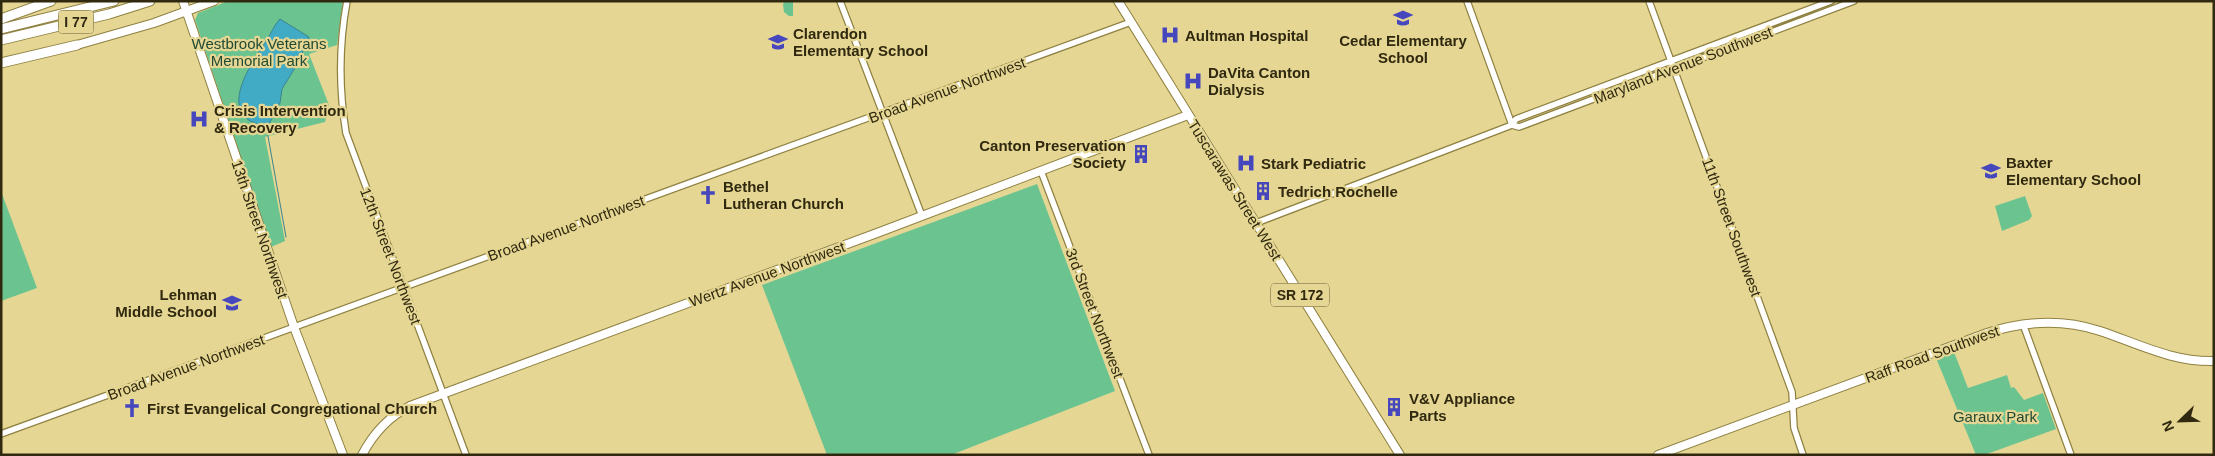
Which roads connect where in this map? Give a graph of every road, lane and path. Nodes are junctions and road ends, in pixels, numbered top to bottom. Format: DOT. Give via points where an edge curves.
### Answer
graph roads {
  1 [pos="50,1"];
  2 [pos="114,1"];
  3 [pos="150,1"];
  4 [pos="183,1"];
  5 [pos="214,1"];
  6 [pos="347,1"];
  7 [pos="840,1"];
  8 [pos="1118,1"];
  9 [pos="1467,1"];
  10 [pos="1648,1"];
  11 [pos="1831,1"];
  12 [pos="1854,1"];
  13 [pos="187,12"];
  14 [pos="1,19"];
  15 [pos="1131,22"];
  16 [pos="1,29"];
  17 [pos="1,40"];
  18 [pos="77,44"];
  19 [pos="1671,61"];
  20 [pos="1,63"];
  21 [pos="1674,69"];
  22 [pos="882,113"];
  23 [pos="1188,115"];
  24 [pos="1512,125"];
  25 [pos="1041,171"];
  26 [pos="922,216"];
  27 [pos="1256,223"];
  28 [pos="403,288"];
  29 [pos="2023,324"];
  30 [pos="294,327"];
  31 [pos="2214,361"];
  32 [pos="443,394"];
  33 [pos="1794,404"];
  34 [pos="1,434"];
  35 [pos="342,451"];
  36 [pos="364,452"];
  37 [pos="347,455"];
  38 [pos="357,455"];
  39 [pos="466,455"];
  40 [pos="1149,455"];
  41 [pos="1400,455"];
  42 [pos="1658,455"];
  43 [pos="1803,455"];
  44 [pos="2071,455"];
  1 -- 14 [label="highway"];
  2 -- 16 [label="highway, I 77"];
  3 -- 17 [label="highway, I 77"];
  4 -- 13 [label="main road, 13th Street Northwest"];
  5 -- 13 [label="main road"];
  6 -- 28 [label="street, 12th Street Northwest" via="341,96 346,133"];
  7 -- 22 [label="street"];
  8 -- 15 [label="main road, Tuscarawas Street West / SR 172"];
  9 -- 24 [label="street"];
  10 -- 19 [label="street, 11th Street Southwest"];
  11 -- 19 [label="street, Maryland Avenue Southwest"];
  12 -- 21 [label="street, Maryland Avenue Southwest"];
  13 -- 18 [label="main road"];
  13 -- 30 [label="main road, 13th Street Northwest"];
  15 -- 22 [label="street, Broad Avenue Northwest"];
  15 -- 23 [label="main road, Tuscarawas Street West / SR 172"];
  18 -- 20 [label="highway"];
  19 -- 21 [label="street, 11th Street Southwest"];
  19 -- 24 [label="street, Maryland Avenue Southwest" via="1516,119"];
  21 -- 24 [label="street, Maryland Avenue Southwest" via="1519,127"];
  21 -- 33 [label="street, 11th Street Southwest"];
  22 -- 26 [label="street"];
  22 -- 28 [label="street, Broad Avenue Northwest"];
  23 -- 25 [label="main road, Wertz Avenue Northwest"];
  23 -- 27 [label="main road, Tuscarawas Street West / SR 172"];
  24 -- 27 [label="street, Maryland Avenue Southwest"];
  25 -- 26 [label="main road, Wertz Avenue Northwest"];
  25 -- 40 [label="street, 3rd Street Northwest"];
  26 -- 32 [label="main road, Wertz Avenue Northwest"];
  27 -- 41 [label="main road, Tuscarawas Street West / SR 172"];
  28 -- 30 [label="street, Broad Avenue Northwest"];
  28 -- 32 [label="street, 12th Street Northwest"];
  29 -- 31 [label="main road, Raff Road Southwest" via="2076,326 2102,332 2162,355"];
  29 -- 33 [label="main road, Raff Road Southwest" via="1987,333"];
  29 -- 44 [label="street"];
  30 -- 34 [label="street, Broad Avenue Northwest"];
  30 -- 35 [label="main road, 13th Street Northwest"];
  32 -- 36 [label="main road, Wertz Avenue Northwest" via="392,416"];
  32 -- 39 [label="street, 12th Street Northwest"];
  33 -- 42 [label="main road, Raff Road Southwest"];
  33 -- 43 [label="street, 11th Street Southwest" via="1794,428"];
  35 -- 37 [label="main road"];
  36 -- 38 [label="main road"];
}
